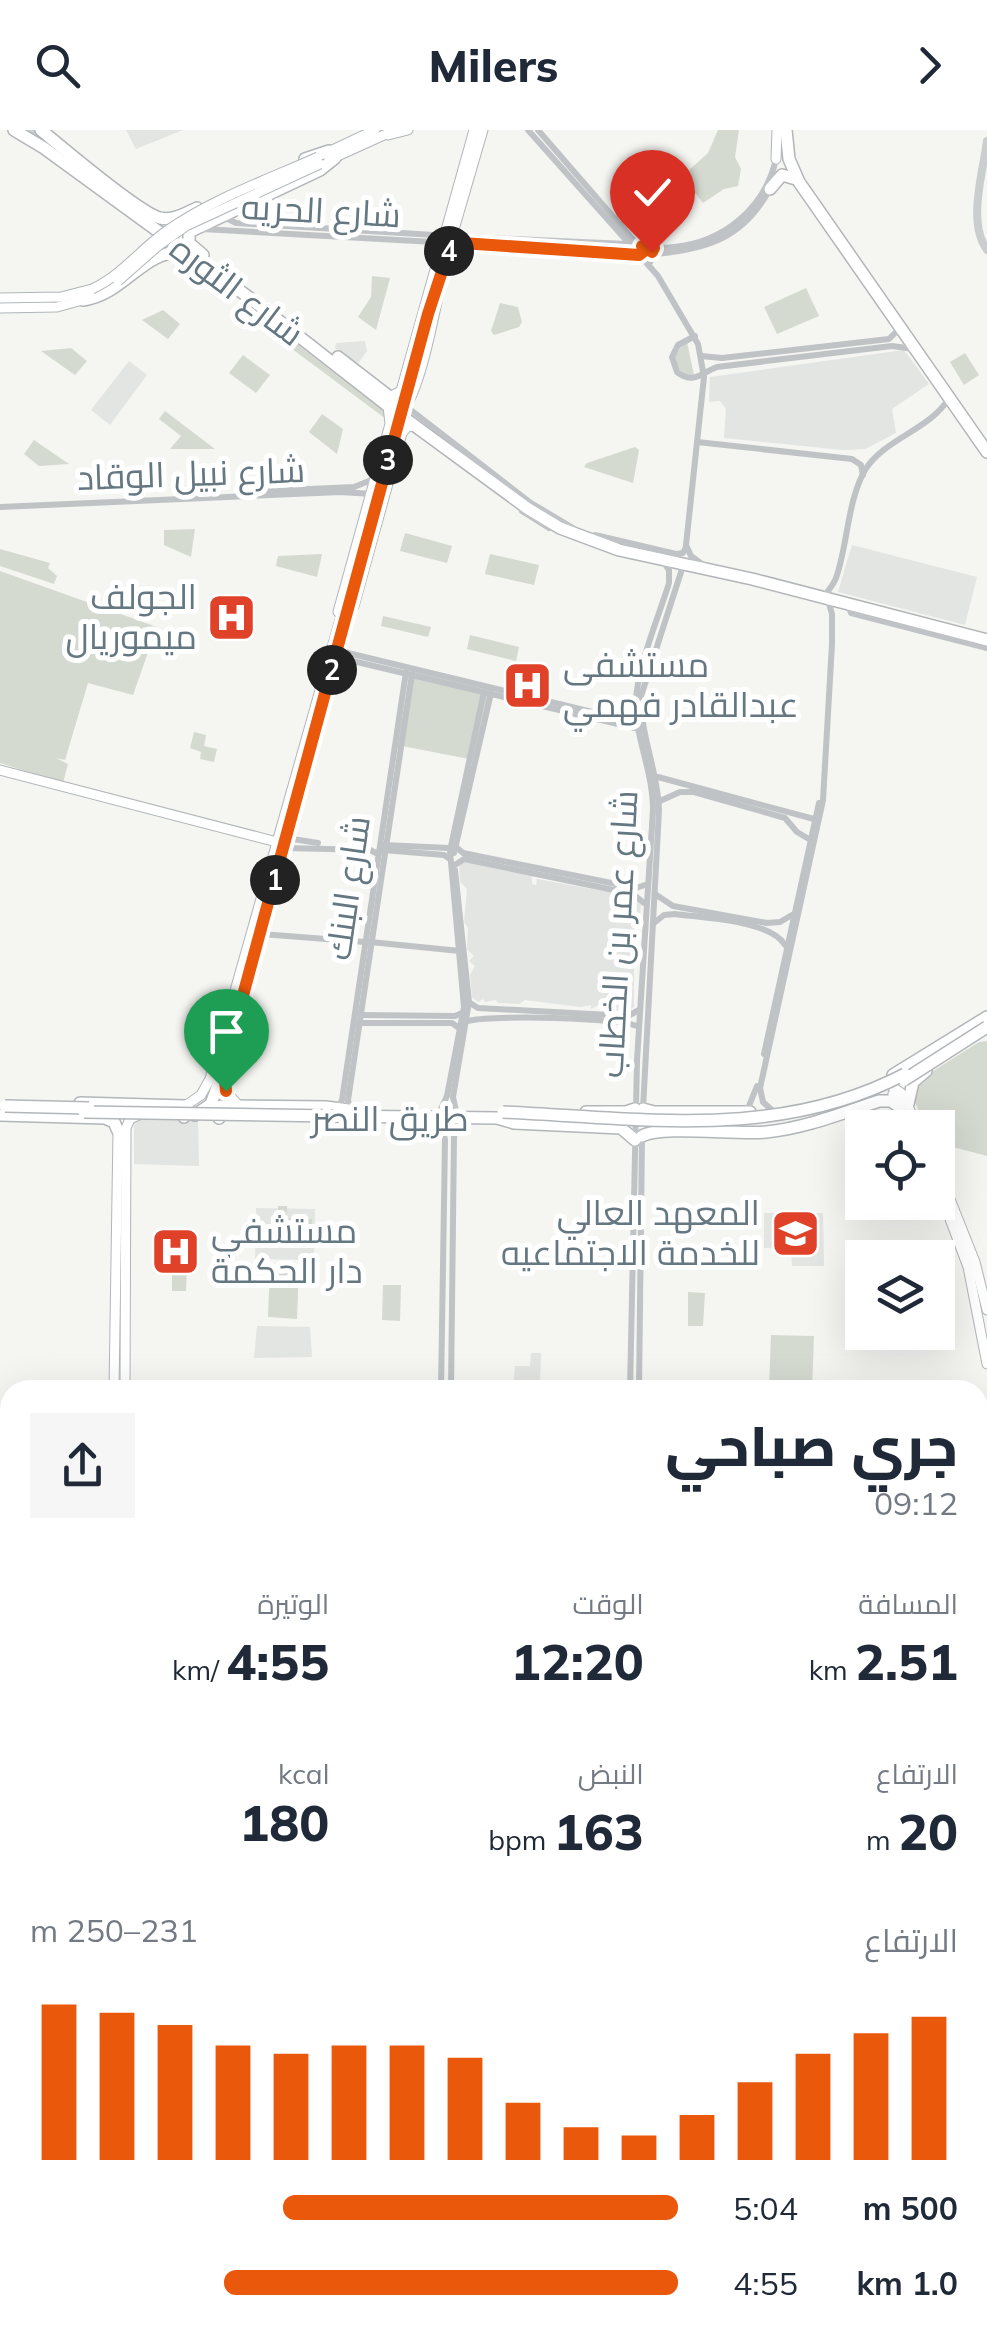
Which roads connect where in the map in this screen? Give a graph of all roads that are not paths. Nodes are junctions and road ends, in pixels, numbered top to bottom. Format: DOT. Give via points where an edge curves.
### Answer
graph roads {
  1 [pos="14,130"];
  2 [pos="408,130"];
  3 [pos="474,130"];
  4 [pos="483,130"];
  5 [pos="528,130"];
  6 [pos="538,130"];
  7 [pos="777,130"];
  8 [pos="786,130"];
  9 [pos="385,131"];
  10 [pos="36,132"];
  11 [pos="782,155"];
  12 [pos="326,158"];
  13 [pos="64,163"];
  14 [pos="50,168"];
  15 [pos="799,182"];
  16 [pos="770,189"];
  17 [pos="236,190"];
  18 [pos="239,207"];
  19 [pos="158,218"];
  20 [pos="176,218"];
  21 [pos="145,223"];
  22 [pos="230,226"];
  23 [pos="451,230"];
  24 [pos="158,232"];
  25 [pos="192,232"];
  26 [pos="428,238"];
  27 [pos="468,240"];
  28 [pos="143,244"];
  29 [pos="628,244"];
  30 [pos="642,246"];
  31 [pos="180,248"];
  32 [pos="446,248"];
  33 [pos="654,248"];
  34 [pos="638,254"];
  35 [pos="651,257"];
  36 [pos="147,263"];
  37 [pos="649,266"];
  38 [pos="438,274"];
  39 [pos="124,290"];
  40 [pos="87,295"];
  41 [pos="0,298"];
  42 [pos="0,308"];
  43 [pos="695,336"];
  44 [pos="896,337"];
  45 [pos="915,350"];
  46 [pos="702,356"];
  47 [pos="717,363"];
  48 [pos="405,376"];
  49 [pos="704,377"];
  50 [pos="416,379"];
  51 [pos="949,396"];
  52 [pos="395,405"];
  53 [pos="417,426"];
  54 [pos="697,442"];
  55 [pos="384,445"];
  56 [pos="397,450"];
  57 [pos="987,452"];
  58 [pos="862,476"];
  59 [pos="375,479"];
  60 [pos="358,489"];
  61 [pos="371,494"];
  62 [pos="384,496"];
  63 [pos="0,505"];
  64 [pos="686,546"];
  65 [pos="708,569"];
  66 [pos="677,570"];
  67 [pos="826,599"];
  68 [pos="847,605"];
  69 [pos="341,624"];
  70 [pos="987,640"];
  71 [pos="832,644"];
  72 [pos="987,648"];
  73 [pos="342,654"];
  74 [pos="408,678"];
  75 [pos="487,695"];
  76 [pos="535,701"];
  77 [pos="638,726"];
  78 [pos="0,769"];
  79 [pos="661,778"];
  80 [pos="668,796"];
  81 [pos="659,802"];
  82 [pos="804,817"];
  83 [pos="817,819"];
  84 [pos="806,837"];
  85 [pos="286,843"];
  86 [pos="381,848"];
  87 [pos="455,855"];
  88 [pos="508,864"];
  89 [pos="646,885"];
  90 [pos="655,894"];
  91 [pos="666,903"];
  92 [pos="644,904"];
  93 [pos="793,914"];
  94 [pos="664,915"];
  95 [pos="778,922"];
  96 [pos="653,924"];
  97 [pos="266,930"];
  98 [pos="777,934"];
  99 [pos="364,939"];
  100 [pos="786,948"];
  101 [pos="460,950"];
  102 [pos="648,952"];
  103 [pos="239,995"];
  104 [pos="469,1002"];
  105 [pos="501,1009"];
  106 [pos="640,1009"];
  107 [pos="463,1012"];
  108 [pos="363,1019"];
  109 [pos="626,1019"];
  110 [pos="443,1020"];
  111 [pos="497,1020"];
  112 [pos="467,1022"];
  113 [pos="987,1024"];
  114 [pos="639,1027"];
  115 [pos="460,1028"];
  116 [pos="224,1058"];
  117 [pos="916,1078"];
  118 [pos="882,1080"];
  119 [pos="757,1094"];
  120 [pos="345,1096"];
  121 [pos="877,1102"];
  122 [pos="903,1102"];
  123 [pos="102,1103"];
  124 [pos="151,1105"];
  125 [pos="802,1105"];
  126 [pos="239,1106"];
  127 [pos="1,1109"];
  128 [pos="450,1110"];
  129 [pos="772,1110"];
  130 [pos="905,1110"];
  131 [pos="908,1110"];
  132 [pos="337,1111"];
  133 [pos="619,1112"];
  134 [pos="642,1112"];
  135 [pos="666,1112"];
  136 [pos="185,1113"];
  137 [pos="140,1115"];
  138 [pos="500,1115"];
  139 [pos="106,1118"];
  140 [pos="219,1118"];
  141 [pos="749,1119"];
  142 [pos="822,1120"];
  143 [pos="690,1126"];
  144 [pos="620,1128"];
  145 [pos="667,1130"];
  146 [pos="118,1131"];
  147 [pos="456,1131"];
  148 [pos="444,1135"];
  149 [pos="638,1138"];
  150 [pos="955,1207"];
  151 [pos="950,1220"];
  152 [pos="982,1265"];
  153 [pos="987,1310"];
  154 [pos="987,1359"];
  155 [pos="114,1380"];
  156 [pos="125,1380"];
  157 [pos="442,1380"];
  158 [pos="451,1380"];
  159 [pos="630,1380"];
  160 [pos="639,1380"];
  1 -- 10 [label="highway, شارع الثوره"];
  2 -- 9 [label="main road"];
  3 -- 23 [label="main road"];
  4 -- 23 [label="main road"];
  5 -- 29 [label="street"];
  6 -- 30 [label="street"];
  7 -- 11 [label="main road"];
  8 -- 11 [label="highway"];
  9 -- 12 [label="main road"];
  10 -- 13 [label="highway, شارع الثوره"];
  10 -- 19 [label="highway, شارع الثوره"];
  11 -- 15 [label="highway"];
  11 -- 16 [label="street"];
  11 -- 33 [label="street" via="738,222 700,242"];
  12 -- 17 [label="highway" via="317,153"];
  12 -- 18 [label="highway" via="322,169"];
  12 -- 40 [label="main road, bridge" via="178,223"];
  13 -- 14 [label="highway"];
  13 -- 21 [label="highway, شارع الثوره"];
  15 -- 16 [label="highway" via="782,175"];
  15 -- 44 [label="highway"];
  16 -- 35 [label="street" via="750,218 723,238"];
  17 -- 18 [label="highway"];
  17 -- 20 [label="highway"];
  18 -- 22 [label="street, شارع الحريه" via="228,217"];
  18 -- 25 [label="highway"];
  19 -- 20 [label="highway, شارع الثوره"];
  19 -- 24 [label="highway" via="164,227"];
  20 -- 31 [label="highway" via="168,232"];
  21 -- 24 [label="highway, شارع الثوره"];
  21 -- 28 [label="highway"];
  22 -- 25 [label="street, شارع الحريه"];
  22 -- 26 [label="street, شارع الحريه"];
  23 -- 26 [label="street, شارع الحريه"];
  23 -- 27 [label="street"];
  23 -- 32 [label="main road"];
  24 -- 31 [label="highway, شارع الثوره"];
  25 -- 31 [label="highway" via="178,236"];
  25 -- 52 [label="highway, شارع الثوره" via="189,244"];
  26 -- 32 [label="street, شارع الحريه"];
  27 -- 29 [label="street, شارع الحريه"];
  27 -- 32 [label="street, شارع الحريه"];
  27 -- 34 [label="street, شارع الحريه"];
  28 -- 36 [label="highway" via="155,247"];
  28 -- 40 [label="highway"];
  29 -- 34 [label="street"];
  30 -- 33 [label="street"];
  30 -- 34 [label="street"];
  31 -- 36 [label="highway"];
  31 -- 52 [label="highway, شارع الثوره"];
  32 -- 38 [label="main road"];
  33 -- 35 [label="street"];
  34 -- 37 [label="street"];
  35 -- 37 [label="street"];
  36 -- 39 [label="highway" via="140,279"];
  36 -- 40 [label="highway" via="116,288"];
  37 -- 43 [label="street"];
  38 -- 48 [label="main road" via="428,286"];
  38 -- 50 [label="main road" via="442,283"];
  38 -- 69 [label="main road, bridge"];
  40 -- 41 [label="main road"];
  40 -- 42 [label="main road" via="56,308"];
  43 -- 46 [label="street"];
  43 -- 49 [label="street" via="676,347 672,362 683,376"];
  44 -- 45 [label="highway"];
  44 -- 45 [label="street"];
  44 -- 47 [label="street"];
  45 -- 51 [label="highway"];
  46 -- 47 [label="street"];
  46 -- 49 [label="street"];
  47 -- 49 [label="street"];
  48 -- 50 [label="main road"];
  48 -- 52 [label="main road"];
  49 -- 54 [label="street"];
  50 -- 52 [label="main road"];
  51 -- 57 [label="highway"];
  51 -- 58 [label="street" via="938,412 880,452"];
  52 -- 53 [label="highway, شارع الثوره"];
  52 -- 55 [label="main road"];
  52 -- 64 [label="street, شارع الثوره" via="567,525 676,554"];
  53 -- 56 [label="main road" via="404,430"];
  53 -- 66 [label="highway, شارع الثوره" via="536,514"];
  54 -- 58 [label="street" via="850,459"];
  54 -- 64 [label="street"];
  55 -- 56 [label="main road"];
  55 -- 59 [label="main road"];
  56 -- 62 [label="main road"];
  58 -- 67 [label="street"];
  59 -- 60 [label="street, شارع نبيل الوقاد"];
  59 -- 61 [label="main road"];
  60 -- 61 [label="street, شارع نبيل الوقاد"];
  60 -- 63 [label="street, شارع نبيل الوقاد"];
  61 -- 62 [label="street, شارع نبيل الوقاد"];
  61 -- 69 [label="main road" via="337,615"];
  62 -- 69 [label="main road" via="351,615"];
  64 -- 65 [label="street"];
  65 -- 66 [label="highway, شارع الثوره"];
  65 -- 67 [label="highway, شارع الثوره"];
  66 -- 77 [label="street, شارع عمر بن الخطاب" via="637,688"];
  66 -- 79 [label="street, شارع عمر بن الخطاب" via="641,696"];
  67 -- 68 [label="highway, شارع الثوره"];
  67 -- 71 [label="street"];
  68 -- 70 [label="highway, شارع الثوره"];
  68 -- 71 [label="street"];
  68 -- 72 [label="street" via="853,614"];
  69 -- 73 [label="main road"];
  69 -- 85 [label="main road"];
  71 -- 83 [label="street"];
  73 -- 74 [label="street"];
  73 -- 76 [label="street"];
  73 -- 85 [label="main road"];
  74 -- 75 [label="street"];
  74 -- 86 [label="street, شارع البنك"];
  75 -- 76 [label="street"];
  75 -- 87 [label="street"];
  76 -- 77 [label="street"];
  77 -- 89 [label="street, شارع عمر بن الخطاب" via="653,797"];
  78 -- 85 [label="main road"];
  79 -- 80 [label="street"];
  79 -- 81 [label="street, شارع عمر بن الخطاب"];
  79 -- 82 [label="street"];
  80 -- 81 [label="street"];
  80 -- 84 [label="street" via="688,791 786,818"];
  81 -- 90 [label="street, شارع عمر بن الخطاب"];
  82 -- 83 [label="street"];
  82 -- 84 [label="street"];
  83 -- 84 [label="street"];
  83 -- 119 [label="street"];
  84 -- 93 [label="street"];
  85 -- 86 [label="street"];
  85 -- 97 [label="main road"];
  85 -- 103 [label="main road"];
  86 -- 87 [label="street"];
  86 -- 99 [label="street, شارع البنك"];
  87 -- 88 [label="street"];
  87 -- 101 [label="street"];
  87 -- 104 [label="street"];
  88 -- 89 [label="street"];
  88 -- 92 [label="street" via="633,894"];
  89 -- 92 [label="street, شارع عمر بن الخطاب"];
  90 -- 91 [label="street"];
  90 -- 96 [label="street, شارع عمر بن الخطاب"];
  91 -- 94 [label="street"];
  91 -- 95 [label="street"];
  92 -- 102 [label="street, شارع عمر بن الخطاب"];
  93 -- 95 [label="street"];
  93 -- 100 [label="street"];
  94 -- 96 [label="street"];
  94 -- 98 [label="street"];
  95 -- 98 [label="street"];
  96 -- 102 [label="street, شارع عمر بن الخطاب"];
  97 -- 99 [label="street"];
  97 -- 103 [label="main road"];
  98 -- 100 [label="street"];
  99 -- 101 [label="street"];
  99 -- 108 [label="street, شارع البنك"];
  99 -- 120 [label="street, شارع البنك"];
  100 -- 119 [label="street"];
  101 -- 107 [label="street"];
  102 -- 106 [label="street, شارع عمر بن الخطاب"];
  102 -- 134 [label="street, شارع عمر بن الخطاب"];
  103 -- 116 [label="main road"];
  104 -- 105 [label="street"];
  104 -- 112 [label="street"];
  105 -- 109 [label="street"];
  105 -- 111 [label="street" via="489,1014"];
  106 -- 109 [label="street"];
  106 -- 114 [label="street, شارع عمر بن الخطاب"];
  107 -- 110 [label="street"];
  107 -- 115 [label="street"];
  108 -- 110 [label="street"];
  108 -- 120 [label="street, شارع البنك"];
  109 -- 111 [label="street"];
  109 -- 114 [label="street"];
  110 -- 115 [label="street"];
  111 -- 112 [label="street"];
  112 -- 128 [label="street"];
  113 -- 117 [label="highway"];
  113 -- 118 [label="highway, طريق النصر"];
  113 -- 134 [label="highway, bridge" via="905,1074 830,1106 754,1120"];
  113 -- 143 [label="highway, bridge" via="908,1078 842,1106 779,1121"];
  114 -- 134 [label="street, شارع عمر بن الخطاب"];
  115 -- 128 [label="street"];
  116 -- 126 [label="main road" via="226,1091"];
  116 -- 136 [label="main road"];
  116 -- 136 [label="highway" via="211,1104 200,1114"];
  117 -- 118 [label="highway"];
  117 -- 122 [label="highway"];
  118 -- 121 [label="highway"];
  118 -- 122 [label="main road"];
  118 -- 125 [label="highway, طريق النصر"];
  119 -- 129 [label="street"];
  119 -- 141 [label="street"];
  120 -- 132 [label="street, شارع البنك"];
  121 -- 122 [label="highway"];
  121 -- 142 [label="highway"];
  122 -- 130 [label="main road"];
  122 -- 131 [label="main road"];
  123 -- 124 [label="highway, طريق النصر"];
  123 -- 127 [label="highway, طريق النصر"];
  123 -- 139 [label="highway"];
  124 -- 136 [label="highway, طريق النصر"];
  124 -- 146 [label="highway" via="129,1112"];
  125 -- 129 [label="highway, طريق النصر"];
  125 -- 141 [label="highway"];
  126 -- 132 [label="highway, طريق النصر"];
  126 -- 140 [label="highway" via="220,1106"];
  127 -- 132 [label="highway, bridge"];
  127 -- 139 [label="highway"];
  128 -- 132 [label="highway, طريق النصر"];
  128 -- 138 [label="highway, طريق النصر"];
  128 -- 147 [label="street"];
  128 -- 148 [label="street"];
  129 -- 141 [label="highway, طريق النصر"];
  132 -- 140 [label="highway, طريق النصر" via="326,1119"];
  133 -- 134 [label="highway, طريق النصر"];
  133 -- 138 [label="highway, طريق النصر" via="510,1109"];
  133 -- 144 [label="highway"];
  134 -- 135 [label="highway, طريق النصر"];
  134 -- 138 [label="highway, bridge"];
  134 -- 141 [label="highway, bridge"];
  134 -- 149 [label="street, شارع عمر بن الخطاب"];
  135 -- 141 [label="highway, طريق النصر"];
  135 -- 145 [label="highway" via="654,1121"];
  136 -- 137 [label="highway, طريق النصر"];
  136 -- 140 [label="highway, طريق النصر"];
  137 -- 156 [label="main road" via="126,1128"];
  138 -- 143 [label="highway, bridge"];
  138 -- 144 [label="highway, طريق النصر" via="514,1123"];
  139 -- 146 [label="highway"];
  141 -- 142 [label="highway"];
  141 -- 143 [label="highway"];
  142 -- 145 [label="highway" via="754,1133"];
  144 -- 149 [label="highway"];
  145 -- 149 [label="highway"];
  146 -- 155 [label="main road"];
  147 -- 148 [label="street" via="448,1128"];
  147 -- 158 [label="street"];
  148 -- 157 [label="street"];
  149 -- 159 [label="street"];
  149 -- 160 [label="street"];
  150 -- 152 [label="main road"];
  151 -- 154 [label="main road" via="968,1267"];
  152 -- 153 [label="main road"];
}
